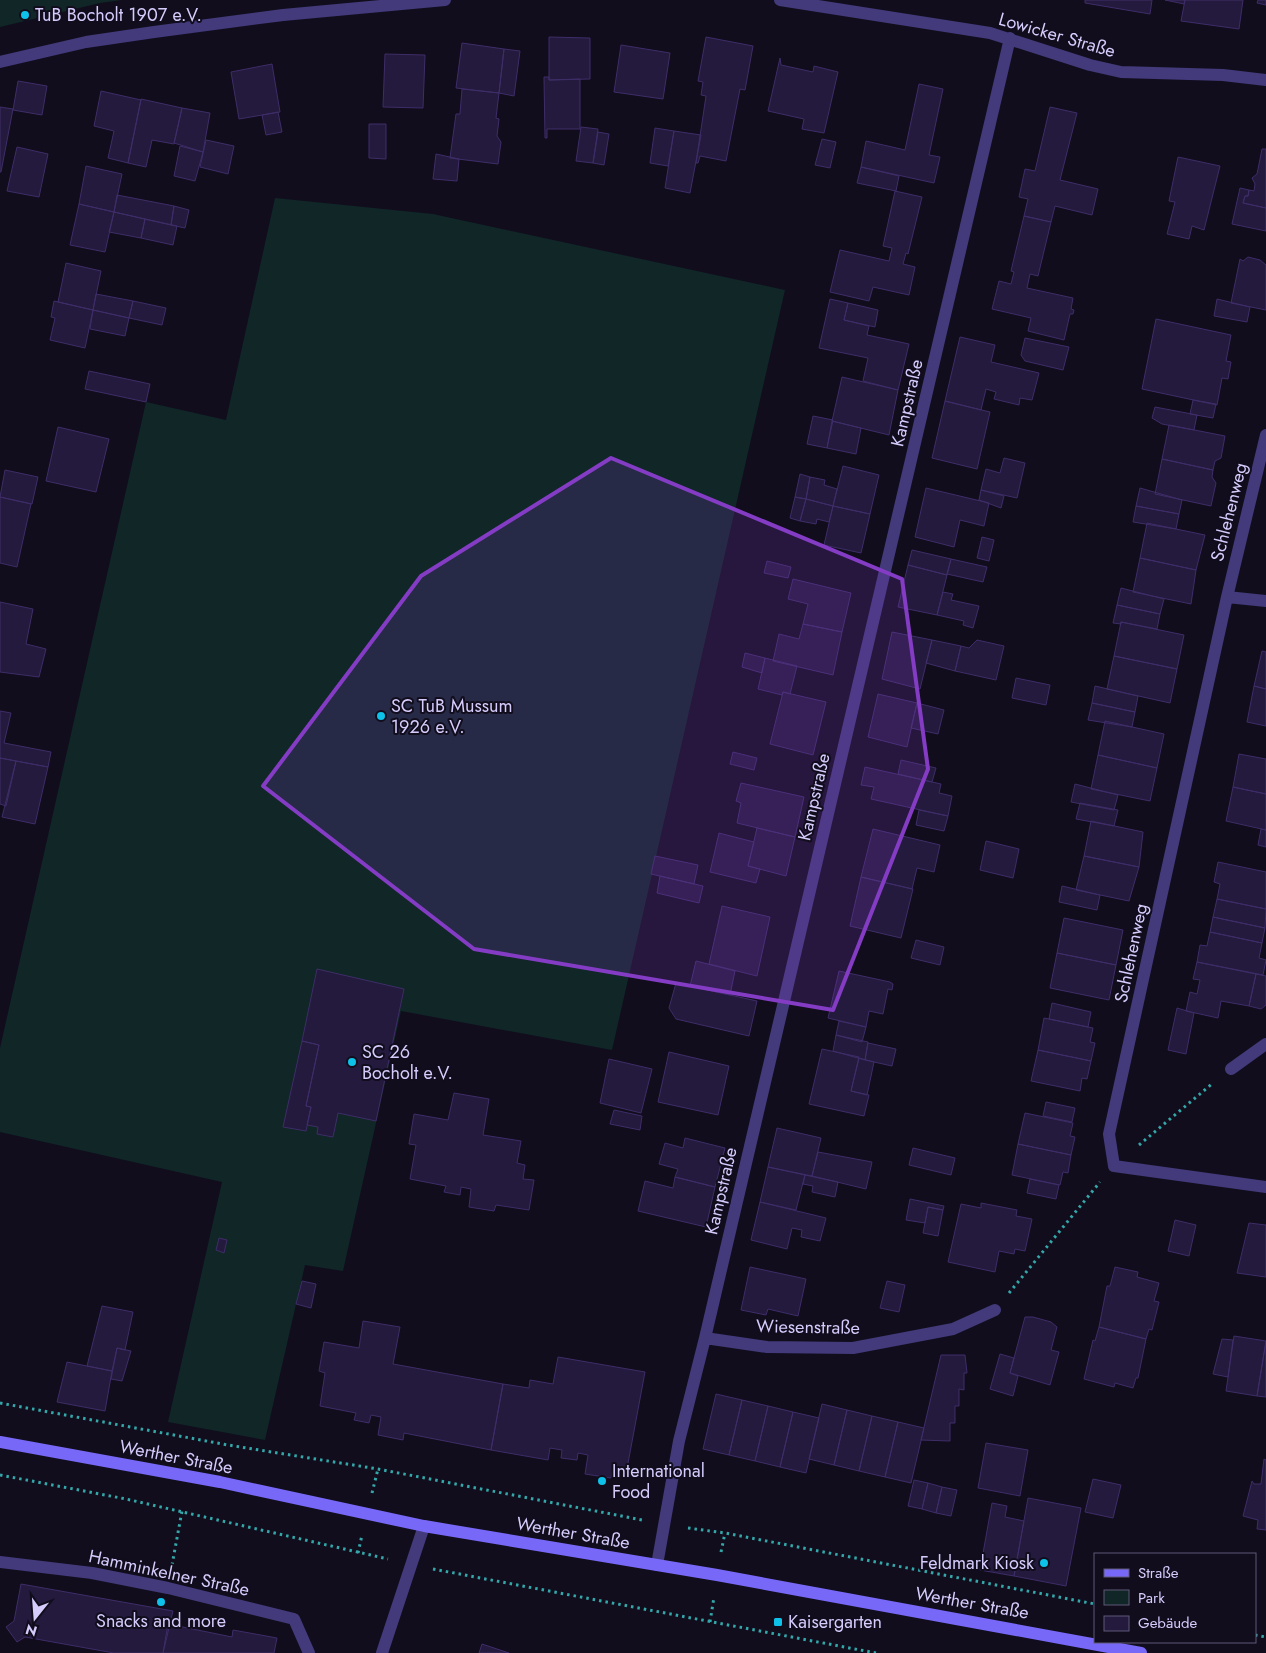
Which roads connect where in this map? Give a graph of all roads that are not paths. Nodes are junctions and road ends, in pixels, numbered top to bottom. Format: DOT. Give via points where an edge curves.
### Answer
graph roads {
  1 [pos="445,0"];
  2 [pos="780,0"];
  3 [pos="1010,38"];
  4 [pos="0,62"];
  5 [pos="1266,80"];
  6 [pos="1266,435"];
  7 [pos="1227,597"];
  8 [pos="1266,601"];
  9 [pos="1266,1044"];
  10 [pos="1231,1069"];
  11 [pos="1266,1187"];
  12 [pos="995,1310"];
  13 [pos="705,1338"];
  14 [pos="0,1442"];
  15 [pos="424,1526"];
  16 [pos="0,1562"];
  17 [pos="657,1565"];
  18 [pos="308,1653"];
  19 [pos="382,1653"];
  20 [pos="1141,1653"];
  1 -- 4 [label="street" via="283,15 154,32 86,42"];
  2 -- 3 [label="street, Lowicker Straße"];
  3 -- 5 [label="street, Lowicker Straße" via="1121,72 1224,75"];
  3 -- 13 [label="street, Kampstraße"];
  6 -- 7 [label="street, Schlehenweg"];
  7 -- 8 [label="street"];
  7 -- 11 [label="street, Schlehenweg" via="1109,1134 1114,1166"];
  9 -- 10 [label="street"];
  12 -- 13 [label="street, Wiesenstraße" via="953,1329 853,1348 767,1347"];
  13 -- 17 [label="street, Kampstraße" via="678,1441"];
  14 -- 15 [label="main road, Werther Straße" via="220,1482"];
  15 -- 17 [label="main road, Werther Straße"];
  15 -- 19 [label="street"];
  16 -- 18 [label="street, Hamminkelner Straße" via="92,1573 294,1619"];
  17 -- 20 [label="main road, Werther Straße"];
}
